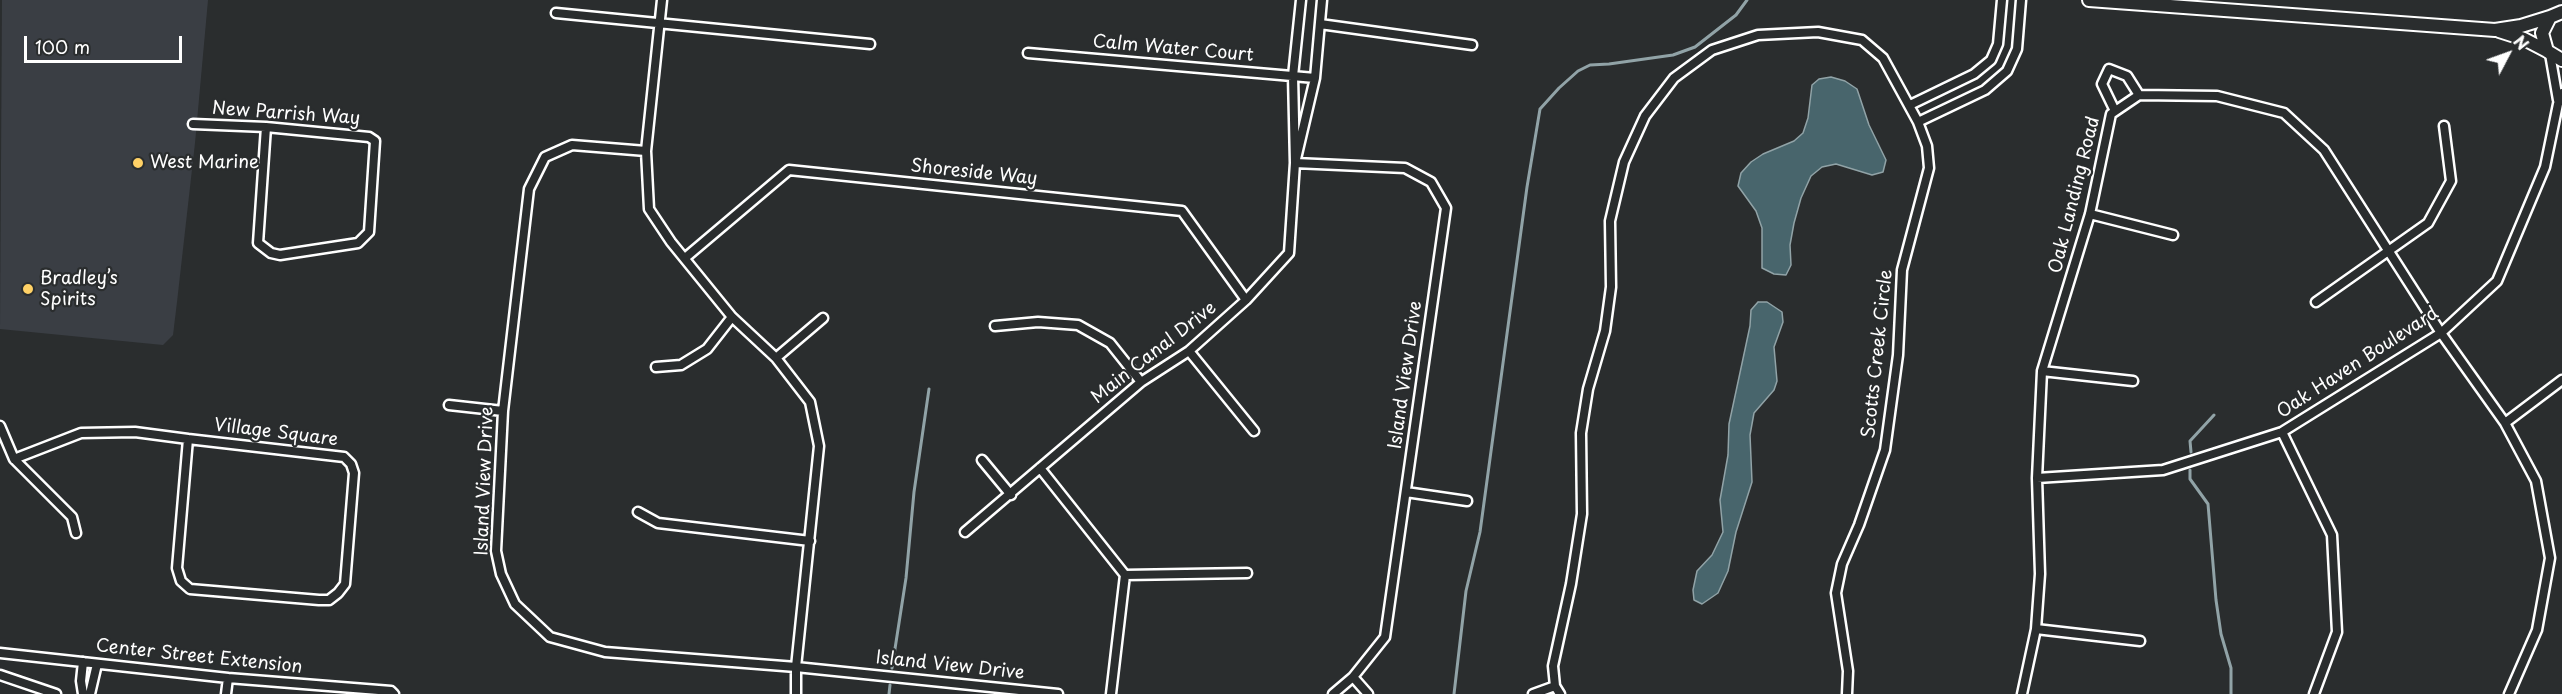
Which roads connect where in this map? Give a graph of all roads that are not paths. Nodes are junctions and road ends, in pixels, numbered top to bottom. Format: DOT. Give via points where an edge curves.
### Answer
graph roads {
  1 [pos="662,0"];
  2 [pos="1302,0"];
  3 [pos="1322,0"];
  4 [pos="2002,0"];
  5 [pos="2021,0"];
  6 [pos="2088,0"];
  7 [pos="2562,0"];
  8 [pos="2123,1"];
  9 [pos="556,13"];
  10 [pos="2555,15"];
  11 [pos="661,22"];
  12 [pos="1320,24"];
  13 [pos="2495,30"];
  14 [pos="870,44"];
  15 [pos="1472,45"];
  16 [pos="2549,52"];
  17 [pos="1028,53"];
  18 [pos="2562,60"];
  19 [pos="1293,76"];
  20 [pos="1315,78"];
  21 [pos="2562,93"];
  22 [pos="2139,95"];
  23 [pos="2558,104"];
  24 [pos="1910,105"];
  25 [pos="2115,111"];
  26 [pos="1918,122"];
  27 [pos="193,124"];
  28 [pos="2444,126"];
  29 [pos="266,127"];
  30 [pos="646,151"];
  31 [pos="1295,163"];
  32 [pos="2090,214"];
  33 [pos="2173,235"];
  34 [pos="2391,251"];
  35 [pos="685,258"];
  36 [pos="1246,300"];
  37 [pos="2316,302"];
  38 [pos="732,317"];
  39 [pos="823,318"];
  40 [pos="995,327"];
  41 [pos="2441,333"];
  42 [pos="1189,351"];
  43 [pos="776,358"];
  44 [pos="656,367"];
  45 [pos="2042,371"];
  46 [pos="2562,380"];
  47 [pos="2133,381"];
  48 [pos="1141,382"];
  49 [pos="450,405"];
  50 [pos="503,411"];
  51 [pos="2505,423"];
  52 [pos="0,426"];
  53 [pos="1254,431"];
  54 [pos="2282,432"];
  55 [pos="188,439"];
  56 [pos="14,459"];
  57 [pos="982,460"];
  58 [pos="1040,468"];
  59 [pos="2037,478"];
  60 [pos="1406,492"];
  61 [pos="1011,495"];
  62 [pos="1467,501"];
  63 [pos="638,512"];
  64 [pos="965,532"];
  65 [pos="76,533"];
  66 [pos="810,541"];
  67 [pos="1247,573"];
  68 [pos="1125,575"];
  69 [pos="2036,629"];
  70 [pos="2140,641"];
  71 [pos="0,653"];
  72 [pos="83,662"];
  73 [pos="97,664"];
  74 [pos="796,667"];
  75 [pos="0,675"];
  76 [pos="1353,677"];
  77 [pos="228,678"];
  78 [pos="1555,686"];
  79 [pos="1339,693"];
  80 [pos="56,694"];
  81 [pos="83,694"];
  82 [pos="90,694"];
  83 [pos="226,694"];
  84 [pos="394,694"];
  85 [pos="796,694"];
  86 [pos="1058,694"];
  87 [pos="1111,694"];
  88 [pos="1368,694"];
  89 [pos="1533,694"];
  90 [pos="1560,694"];
  91 [pos="1847,694"];
  92 [pos="2022,694"];
  93 [pos="2314,694"];
  94 [pos="2509,694"];
  1 -- 11 [label="street"];
  2 -- 19 [label="street, Main Canal Drive"];
  3 -- 12 [label="street, Main Canal Drive"];
  4 -- 24 [label="street" via="1998,44 1991,60 1974,74"];
  5 -- 26 [label="street" via="2017,49 2007,71 1985,90"];
  6 -- 8 [label="main road"];
  7 -- 10 [label="main road"];
  8 -- 13 [label="main road"];
  9 -- 11 [label="street"];
  10 -- 13 [label="main road" via="2521,27"];
  10 -- 16 [label="main road" via="2542,33"];
  11 -- 14 [label="street"];
  11 -- 30 [label="street"];
  12 -- 15 [label="street"];
  12 -- 20 [label="street, Main Canal Drive"];
  13 -- 16 [label="main road"];
  16 -- 18 [label="main road"];
  16 -- 23 [label="street, Oak Haven Boulevard"];
  17 -- 19 [label="street, Calm Water Court"];
  19 -- 20 [label="street, Calm Water Court"];
  19 -- 31 [label="street, Main Canal Drive"];
  20 -- 31 [label="street, Main Canal Drive"];
  21 -- 23 [label="street, Oak Haven Boulevard"];
  22 -- 25 [label="street, Oak Landing Road"];
  22 -- 25 [label="street" via="2127,76 2109,69 2102,84"];
  22 -- 34 [label="street" via="2217,96 2284,113 2324,150"];
  23 -- 41 [label="street, Oak Haven Boulevard" via="2546,167 2498,281"];
  24 -- 26 [label="street, Scotts Creek Circle"];
  24 -- 78 [label="street, Scotts Creek Circle" via="1883,58 1862,40 1818,32 1758,35 1712,50 1674,78 1644,116 1624,162 1610,221 1611,287 1581,433 1582,514 1552,666"];
  25 -- 32 [label="street, Oak Landing Road" via="2110,114"];
  26 -- 91 [label="street, Scotts Creek Circle" via="1927,146 1929,168 1902,270 1898,355 1884,450 1842,564 1836,593 1848,671"];
  27 -- 29 [label="street, New Parrish Way"];
  28 -- 34 [label="street" via="2451,181 2428,223"];
  29 -- 29 [label="street, New Parrish Way" via="362,135 375,141 369,232 358,243 280,255 258,243"];
  30 -- 35 [label="street" via="649,209"];
  30 -- 50 [label="street, Island View Drive" via="572,145 545,157 528,189"];
  31 -- 36 [label="street, Main Canal Drive" via="1289,253"];
  31 -- 60 [label="street, Island View Drive" via="1405,168 1431,182 1446,208"];
  32 -- 33 [label="street"];
  32 -- 45 [label="street, Oak Landing Road"];
  34 -- 37 [label="street"];
  34 -- 41 [label="street"];
  35 -- 36 [label="street, Shoreside Way" via="789,170 1182,211"];
  35 -- 38 [label="street"];
  36 -- 42 [label="street, Main Canal Drive"];
  38 -- 43 [label="street"];
  38 -- 44 [label="street" via="707,349 681,365"];
  39 -- 43 [label="street"];
  40 -- 48 [label="street" via="1038,322 1078,325 1110,343"];
  41 -- 51 [label="street"];
  41 -- 54 [label="street, Oak Haven Boulevard"];
  42 -- 48 [label="street, Main Canal Drive"];
  42 -- 53 [label="street"];
  43 -- 66 [label="street" via="810,402 819,446"];
  45 -- 47 [label="street"];
  45 -- 59 [label="street, Oak Landing Road"];
  46 -- 51 [label="street"];
  48 -- 58 [label="street, Main Canal Drive"];
  49 -- 50 [label="street"];
  50 -- 74 [label="street, Island View Drive" via="496,551 501,574 515,604 529,619 550,637 605,652"];
  51 -- 94 [label="street" via="2536,481 2550,558 2537,630"];
  52 -- 56 [label="street"];
  54 -- 59 [label="street, Oak Haven Boulevard" via="2163,470"];
  54 -- 93 [label="street" via="2332,536 2337,632"];
  55 -- 55 [label="street, Village Square" via="344,457 351,464 354,472 345,584 338,593 329,600 319,600 190,589 181,581 177,568"];
  55 -- 56 [label="street, Village Square" via="135,432 81,433"];
  56 -- 65 [label="street" via="72,517"];
  57 -- 61 [label="street"];
  58 -- 61 [label="street, Main Canal Drive"];
  58 -- 68 [label="street"];
  59 -- 69 [label="street, Oak Landing Road" via="2040,574"];
  60 -- 62 [label="street"];
  60 -- 76 [label="street, Island View Drive" via="1385,637"];
  61 -- 64 [label="street, Main Canal Drive"];
  63 -- 66 [label="street" via="658,523"];
  66 -- 74 [label="street"];
  67 -- 68 [label="street"];
  68 -- 87 [label="street"];
  69 -- 70 [label="street"];
  69 -- 92 [label="street, Oak Landing Road"];
  71 -- 72 [label="street, Center Street Extension"];
  72 -- 73 [label="street, Center Street Extension"];
  72 -- 81 [label="street"];
  73 -- 77 [label="street, Center Street Extension"];
  73 -- 82 [label="street"];
  74 -- 85 [label="street"];
  74 -- 86 [label="street, Island View Drive"];
  75 -- 80 [label="street"];
  76 -- 79 [label="street, Island View Drive"];
  76 -- 88 [label="street"];
  77 -- 83 [label="street"];
  77 -- 84 [label="street, Center Street Extension"];
  78 -- 89 [label="street"];
  78 -- 90 [label="street"];
}
